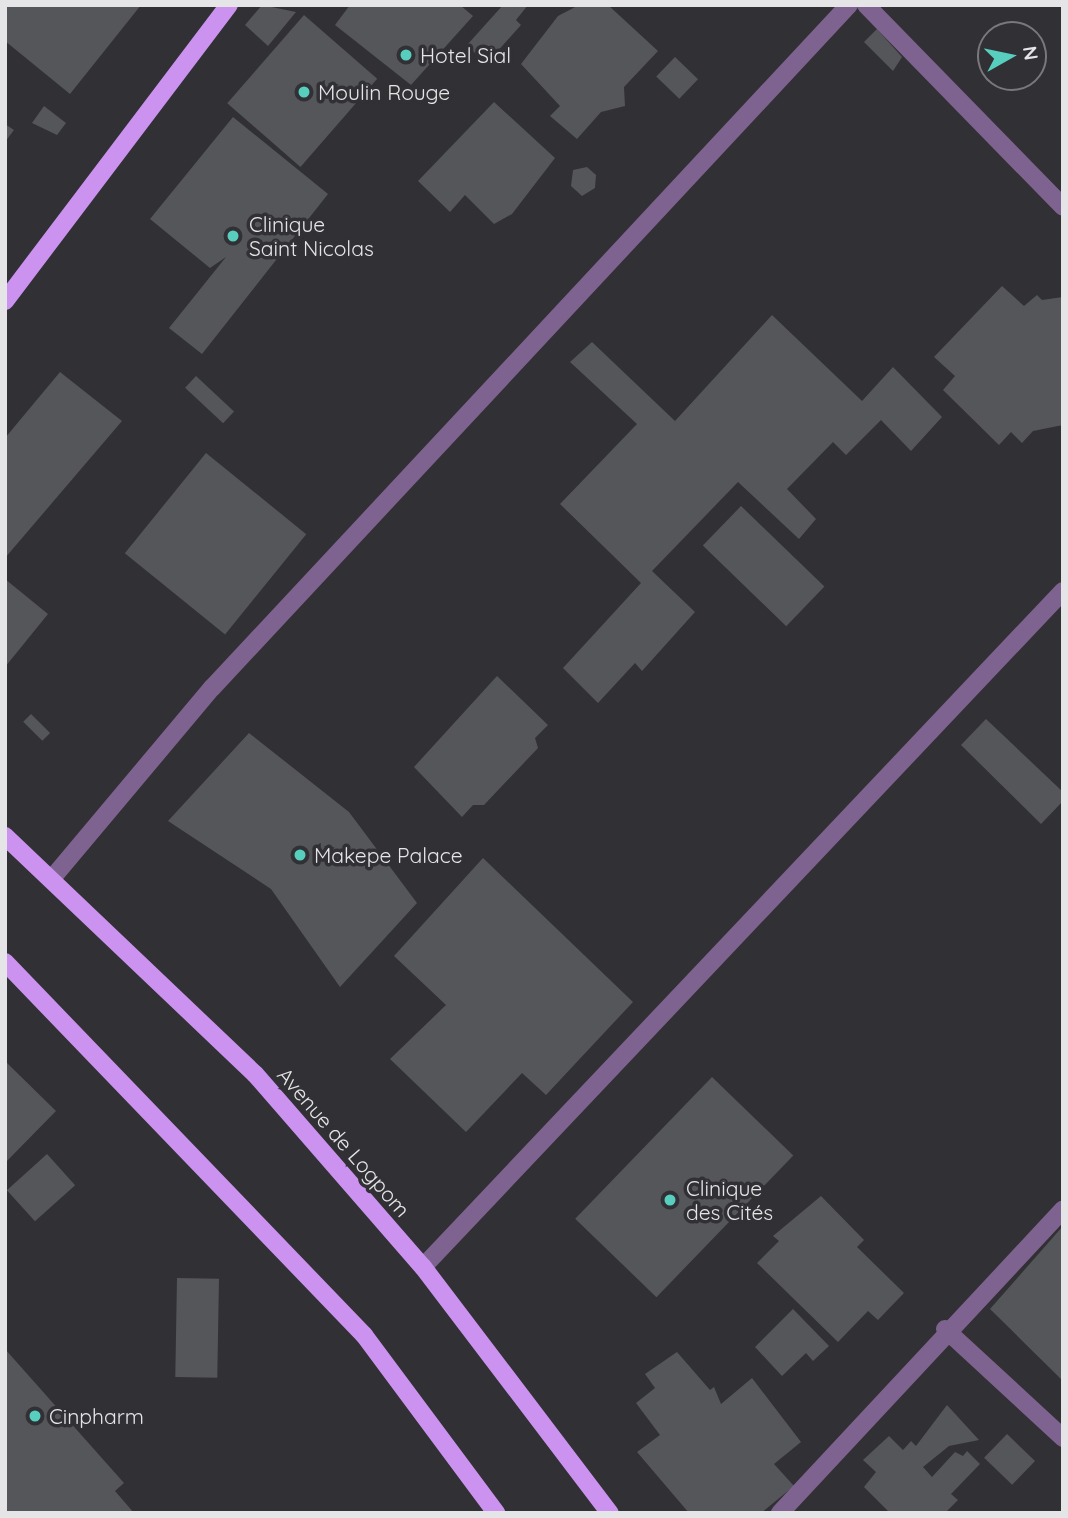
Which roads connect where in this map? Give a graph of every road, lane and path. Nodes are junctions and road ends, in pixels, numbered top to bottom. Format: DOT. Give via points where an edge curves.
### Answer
graph roads {
  1 [pos="229,5"];
  2 [pos="849,5"];
  3 [pos="866,5"];
  4 [pos="1063,207"];
  5 [pos="5,302"];
  6 [pos="1063,591"];
  7 [pos="5,836"];
  8 [pos="54,876"];
  9 [pos="5,962"];
  10 [pos="1063,1210"];
  11 [pos="423,1267"];
  12 [pos="945,1329"];
  13 [pos="1063,1438"];
  14 [pos="496,1513"];
  15 [pos="610,1513"];
  16 [pos="780,1513"];
  1 -- 5 [label="main road"];
  2 -- 8 [label="street" via="212,688"];
  3 -- 4 [label="street"];
  6 -- 11 [label="street"];
  7 -- 8 [label="main road, Avenue de Logpom"];
  8 -- 11 [label="main road, Avenue de Logpom" via="255,1074"];
  9 -- 14 [label="main road" via="363,1335"];
  10 -- 12 [label="street"];
  11 -- 15 [label="main road, Avenue de Logpom"];
  12 -- 13 [label="street"];
  12 -- 16 [label="street"];
}
